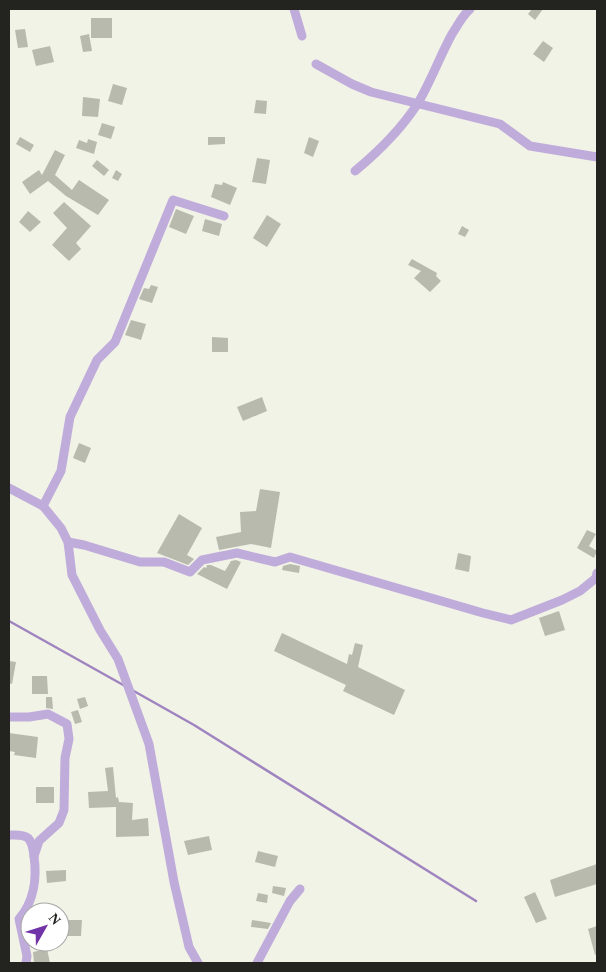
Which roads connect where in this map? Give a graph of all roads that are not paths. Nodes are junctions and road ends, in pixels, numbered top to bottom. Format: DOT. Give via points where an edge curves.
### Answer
graph roads {
  1 [pos="294,9"];
  2 [pos="470,9"];
  3 [pos="302,36"];
  4 [pos="316,64"];
  5 [pos="418,103"];
  6 [pos="597,157"];
  7 [pos="355,171"];
  8 [pos="224,216"];
  9 [pos="9,488"];
  10 [pos="43,506"];
  11 [pos="68,542"];
  12 [pos="597,573"];
  13 [pos="9,717"];
  14 [pos="9,835"];
  15 [pos="34,856"];
  16 [pos="300,888"];
  17 [pos="26,963"];
  18 [pos="198,963"];
  19 [pos="257,963"];
  1 -- 3 [label="street"];
  2 -- 5 [label="street" via="463,14"];
  4 -- 5 [label="street" via="371,92"];
  5 -- 6 [label="street" via="500,124 530,146"];
  5 -- 7 [label="street" via="389,140"];
  8 -- 10 [label="street" via="173,200 114,342 97,360 70,417 60,471"];
  9 -- 10 [label="street"];
  10 -- 11 [label="street"];
  11 -- 12 [label="street" via="140,562 164,562 190,572 202,560 237,553 275,562 290,557 511,620 580,591 596,578"];
  11 -- 18 [label="street" via="72,575 118,659 149,744 174,882 189,947"];
  13 -- 15 [label="street" via="29,718 48,714 67,724 69,739 65,758 64,810 59,823 39,841"];
  14 -- 15 [label="street" via="26,836"];
  15 -- 17 [label="street" via="36,873 31,899 19,919"];
  16 -- 19 [label="street"];
}
